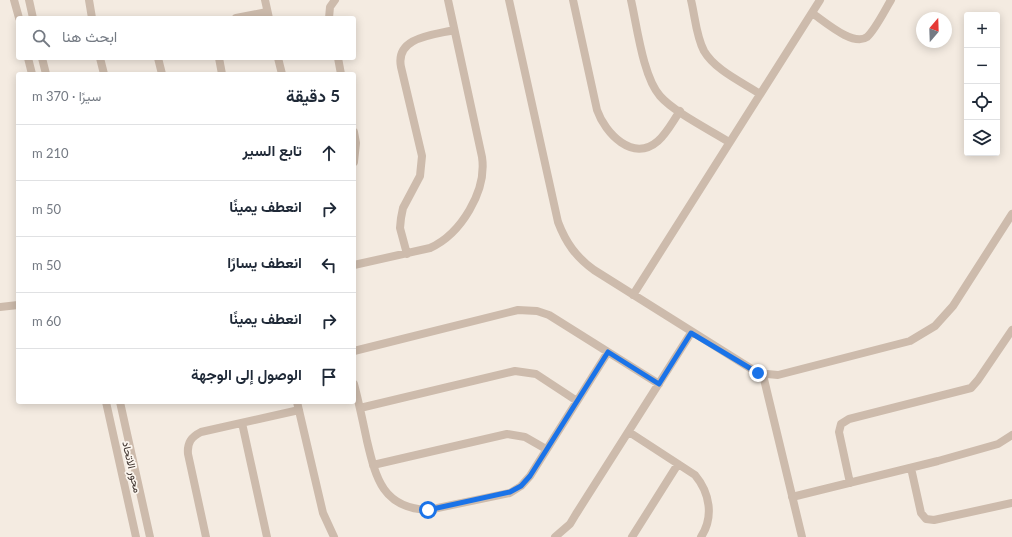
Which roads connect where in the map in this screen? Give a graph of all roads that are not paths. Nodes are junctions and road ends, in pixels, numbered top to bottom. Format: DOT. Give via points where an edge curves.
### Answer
graph roads {
  1 [pos="14,0"];
  2 [pos="29,0"];
  3 [pos="89,0"];
  4 [pos="265,0"];
  5 [pos="335,0"];
  6 [pos="448,0"];
  7 [pos="509,0"];
  8 [pos="573,0"];
  9 [pos="631,0"];
  10 [pos="691,0"];
  11 [pos="820,0"];
  12 [pos="891,0"];
  13 [pos="812,13"];
  14 [pos="268,15"];
  15 [pos="18,16"];
  16 [pos="33,16"];
  17 [pos="92,16"];
  18 [pos="257,16"];
  19 [pos="329,16"];
  20 [pos="454,30"];
  21 [pos="28,60"];
  22 [pos="42,60"];
  23 [pos="100,60"];
  24 [pos="158,60"];
  25 [pos="219,60"];
  26 [pos="278,60"];
  27 [pos="338,60"];
  28 [pos="32,72"];
  29 [pos="46,72"];
  30 [pos="104,72"];
  31 [pos="162,72"];
  32 [pos="222,72"];
  33 [pos="282,72"];
  34 [pos="341,72"];
  35 [pos="760,94"];
  36 [pos="680,111"];
  37 [pos="729,142"];
  38 [pos="1012,214"];
  39 [pos="406,254"];
  40 [pos="356,265"];
  41 [pos="633,295"];
  42 [pos="16,305"];
  43 [pos="0,307"];
  44 [pos="1012,330"];
  45 [pos="691,333"];
  46 [pos="356,351"];
  47 [pos="608,352"];
  48 [pos="763,374"];
  49 [pos="659,384"];
  50 [pos="356,392"];
  51 [pos="577,401"];
  52 [pos="106,404"];
  53 [pos="120,404"];
  54 [pos="298,406"];
  55 [pos="360,408"];
  56 [pos="242,423"];
  57 [pos="628,432"];
  58 [pos="1012,436"];
  59 [pos="546,449"];
  60 [pos="678,464"];
  61 [pos="373,465"];
  62 [pos="911,468"];
  63 [pos="850,482"];
  64 [pos="792,497"];
  65 [pos="1012,503"];
  66 [pos="136,537"];
  67 [pos="150,537"];
  68 [pos="206,537"];
  69 [pos="267,537"];
  70 [pos="334,537"];
  71 [pos="555,537"];
  72 [pos="632,537"];
  73 [pos="701,537"];
  74 [pos="802,537"];
  1 -- 15 [label="street"];
  2 -- 16 [label="street"];
  3 -- 17 [label="street"];
  4 -- 14 [label="street"];
  5 -- 19 [label="street" via="330,7"];
  6 -- 20 [label="street"];
  7 -- 41 [label="street" via="562,234 584,263"];
  8 -- 36 [label="street" via="597,110 601,121 611,134 634,148 650,146 663,136"];
  9 -- 36 [label="street" via="650,81 666,102"];
  10 -- 35 [label="street" via="700,41 708,56 721,68"];
  11 -- 13 [label="street"];
  12 -- 13 [label="street" via="870,33 861,40 846,36"];
  13 -- 35 [label="street"];
  14 -- 18 [label="street"];
  20 -- 39 [label="street" via="482,157 483,176 476,198 448,238 430,248"];
  20 -- 39 [label="street" via="415,40 404,48 401,57 422,156 420,176 403,208 401,218 400,228"];
  21 -- 28 [label="street"];
  22 -- 29 [label="street"];
  23 -- 30 [label="street"];
  24 -- 31 [label="street"];
  25 -- 32 [label="street"];
  26 -- 33 [label="street"];
  27 -- 34 [label="street"];
  35 -- 37 [label="street"];
  36 -- 37 [label="street"];
  37 -- 41 [label="street"];
  38 -- 48 [label="street" via="953,306 927,332 899,344 778,375"];
  39 -- 40 [label="street"];
  41 -- 45 [label="street"];
  42 -- 43 [label="street"];
  44 -- 63 [label="street" via="971,388 849,419 841,424 839,432"];
  45 -- 48 [label="street"];
  45 -- 49 [label="street"];
  46 -- 47 [label="street" via="524,310 537,311 549,316"];
  47 -- 49 [label="street"];
  47 -- 51 [label="street"];
  48 -- 64 [label="street"];
  49 -- 57 [label="street"];
  50 -- 55 [label="street"];
  51 -- 55 [label="street" via="536,374 515,371"];
  51 -- 59 [label="street"];
  52 -- 66 [label="street, محور الاتحاد"];
  53 -- 67 [label="street, محور الاتحاد"];
  54 -- 56 [label="street"];
  54 -- 70 [label="street" via="323,513"];
  55 -- 61 [label="street"];
  56 -- 68 [label="street" via="201,432 189,443 188,454"];
  56 -- 69 [label="street"];
  57 -- 60 [label="street"];
  57 -- 71 [label="street" via="570,524"];
  58 -- 62 [label="street" via="998,444"];
  59 -- 61 [label="street" via="525,437 507,434"];
  59 -- 61 [label="street" via="526,481 516,490 428,510 409,508 392,498 380,484"];
  60 -- 72 [label="street"];
  60 -- 73 [label="street" via="695,475 706,493 709,514"];
  62 -- 63 [label="street"];
  62 -- 65 [label="street" via="921,513 926,519 934,520"];
  63 -- 64 [label="street"];
  64 -- 74 [label="street"];
}
